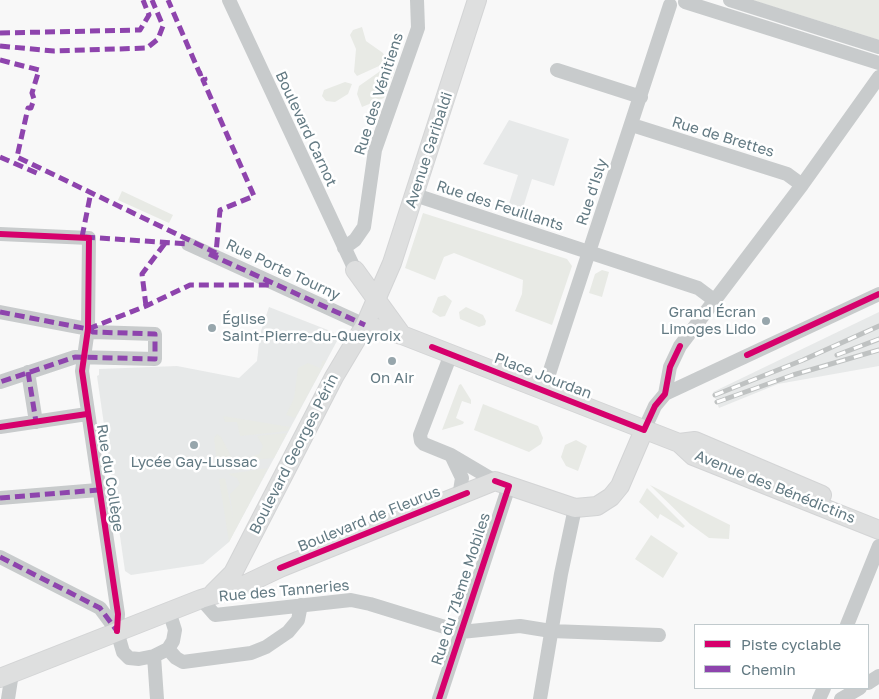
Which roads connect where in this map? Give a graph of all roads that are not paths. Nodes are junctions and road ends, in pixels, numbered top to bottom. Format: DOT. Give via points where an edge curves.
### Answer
graph roads {
  1 [pos="229,0"];
  2 [pos="417,0"];
  3 [pos="477,0"];
  4 [pos="730,0"];
  5 [pos="686,1"];
  6 [pos="667,2"];
  7 [pos="879,47"];
  8 [pos="879,63"];
  9 [pos="557,70"];
  10 [pos="879,77"];
  11 [pos="641,97"];
  12 [pos="632,125"];
  13 [pos="802,185"];
  14 [pos="415,195"];
  15 [pos="0,234"];
  16 [pos="188,244"];
  17 [pos="344,248"];
  18 [pos="590,253"];
  19 [pos="354,270"];
  20 [pos="879,294"];
  21 [pos="376,299"];
  22 [pos="714,300"];
  23 [pos="0,312"];
  24 [pos="364,325"];
  25 [pos="88,329"];
  26 [pos="402,335"];
  27 [pos="451,354"];
  28 [pos="83,356"];
  29 [pos="28,372"];
  30 [pos="0,382"];
  31 [pos="544,389"];
  32 [pos="665,394"];
  33 [pos="87,414"];
  34 [pos="36,422"];
  35 [pos="0,427"];
  36 [pos="644,430"];
  37 [pos="679,443"];
  38 [pos="451,454"];
  39 [pos="502,484"];
  40 [pos="98,490"];
  41 [pos="459,497"];
  42 [pos="0,498"];
  43 [pos="575,508"];
  44 [pos="879,516"];
  45 [pos="879,530"];
  46 [pos="879,546"];
  47 [pos="0,557"];
  48 [pos="239,561"];
  49 [pos="280,568"];
  50 [pos="115,598"];
  51 [pos="201,599"];
  52 [pos="301,606"];
  53 [pos="100,608"];
  54 [pos="169,611"];
  55 [pos="847,624"];
  56 [pos="122,629"];
  57 [pos="551,630"];
  58 [pos="460,632"];
  59 [pos="658,635"];
  60 [pos="168,649"];
  61 [pos="154,656"];
  62 [pos="6,675"];
  63 [pos="858,689"];
  64 [pos="8,699"];
  65 [pos="157,699"];
  66 [pos="439,699"];
  67 [pos="540,699"];
  68 [pos="841,699"];
  1 -- 17 [label="street, Boulevard Carnot"];
  2 -- 17 [label="street, Rue des Vénitiens" via="418,28 375,150 364,226 355,240"];
  3 -- 14 [label="main road, Avenue Garibaldi"];
  4 -- 7 [label="street"];
  5 -- 6 [label="street" via="679,5"];
  5 -- 8 [label="street"];
  6 -- 11 [label="street, Rue d'Isly"];
  9 -- 11 [label="street"];
  10 -- 13 [label="street"];
  11 -- 12 [label="street, Rue d'Isly"];
  12 -- 13 [label="street, Rue de Brettes" via="787,174"];
  12 -- 18 [label="street, Rue d'Isly"];
  13 -- 22 [label="street"];
  14 -- 18 [label="street, Rue des Feuillants"];
  14 -- 21 [label="main road, Avenue Garibaldi"];
  15 -- 25 [label="street, Rue du Collège" via="90,238"];
  16 -- 24 [label="street, Rue Porte Tourny"];
  17 -- 19 [label="street, Boulevard Carnot"];
  18 -- 22 [label="street, Rue des Feuillants" via="698,288"];
  18 -- 31 [label="street, Rue d'Isly"];
  19 -- 21 [label="main road"];
  19 -- 24 [label="main road"];
  20 -- 32 [label="street"];
  21 -- 24 [label="main road, Boulevard Georges Périn"];
  21 -- 26 [label="main road"];
  22 -- 32 [label="street" via="680,346 670,368"];
  23 -- 25 [label="street"];
  24 -- 26 [label="main road, Place Jourdan"];
  24 -- 48 [label="main road, Boulevard Georges Périn"];
  25 -- 28 [label="street, Rue du Collège"];
  25 -- 28 [label="street" via="94,332 155,334 155,359 92,359"];
  26 -- 27 [label="main road, Place Jourdan"];
  27 -- 31 [label="main road, Place Jourdan"];
  27 -- 38 [label="street" via="420,435 424,444"];
  28 -- 29 [label="street"];
  28 -- 33 [label="street, Rue du Collège"];
  29 -- 30 [label="street"];
  29 -- 34 [label="street"];
  31 -- 36 [label="main road, Place Jourdan"];
  32 -- 36 [label="street" via="655,406"];
  33 -- 34 [label="street"];
  33 -- 40 [label="street, Rue du Collège"];
  34 -- 35 [label="street"];
  36 -- 37 [label="main road, Place Jourdan"];
  36 -- 43 [label="main road" via="628,470 611,497 597,506"];
  37 -- 44 [label="main road, Avenue des Bénédictins" via="695,441"];
  37 -- 45 [label="main road, Avenue des Bénédictins" via="693,456"];
  38 -- 39 [label="street"];
  38 -- 41 [label="street" via="462,478"];
  39 -- 41 [label="main road, Boulevard de Fleurus"];
  39 -- 43 [label="main road"];
  39 -- 58 [label="street, Rue du 71ème Mobiles"];
  40 -- 42 [label="street"];
  40 -- 50 [label="street, Rue du Collège"];
  41 -- 49 [label="main road, Boulevard de Fleurus"];
  43 -- 57 [label="street"];
  46 -- 55 [label="street"];
  47 -- 53 [label="street"];
  48 -- 49 [label="main road, Boulevard de Fleurus" via="258,567"];
  48 -- 51 [label="main road, Boulevard Georges Périn" via="226,581"];
  49 -- 51 [label="main road, Boulevard de Fleurus" via="240,587"];
  50 -- 53 [label="street"];
  50 -- 56 [label="street, Rue du Collège"];
  51 -- 52 [label="street, Rue des Tanneries" via="211,613 222,616"];
  51 -- 54 [label="main road"];
  52 -- 58 [label="street, Rue des Tanneries" via="351,600"];
  52 -- 60 [label="street" via="298,620 288,632 251,653 184,662"];
  53 -- 56 [label="street"];
  54 -- 56 [label="main road"];
  54 -- 60 [label="street" via="175,630"];
  56 -- 61 [label="street" via="123,652 129,658"];
  56 -- 62 [label="main road"];
  57 -- 58 [label="street, Rue des Tanneries" via="520,626"];
  57 -- 59 [label="street, Rue des Tanneries"];
  57 -- 67 [label="street"];
  58 -- 66 [label="street, Rue du 71ème Mobiles"];
  60 -- 61 [label="street"];
  61 -- 65 [label="street"];
  62 -- 64 [label="street"];
  63 -- 68 [label="street"];
}
